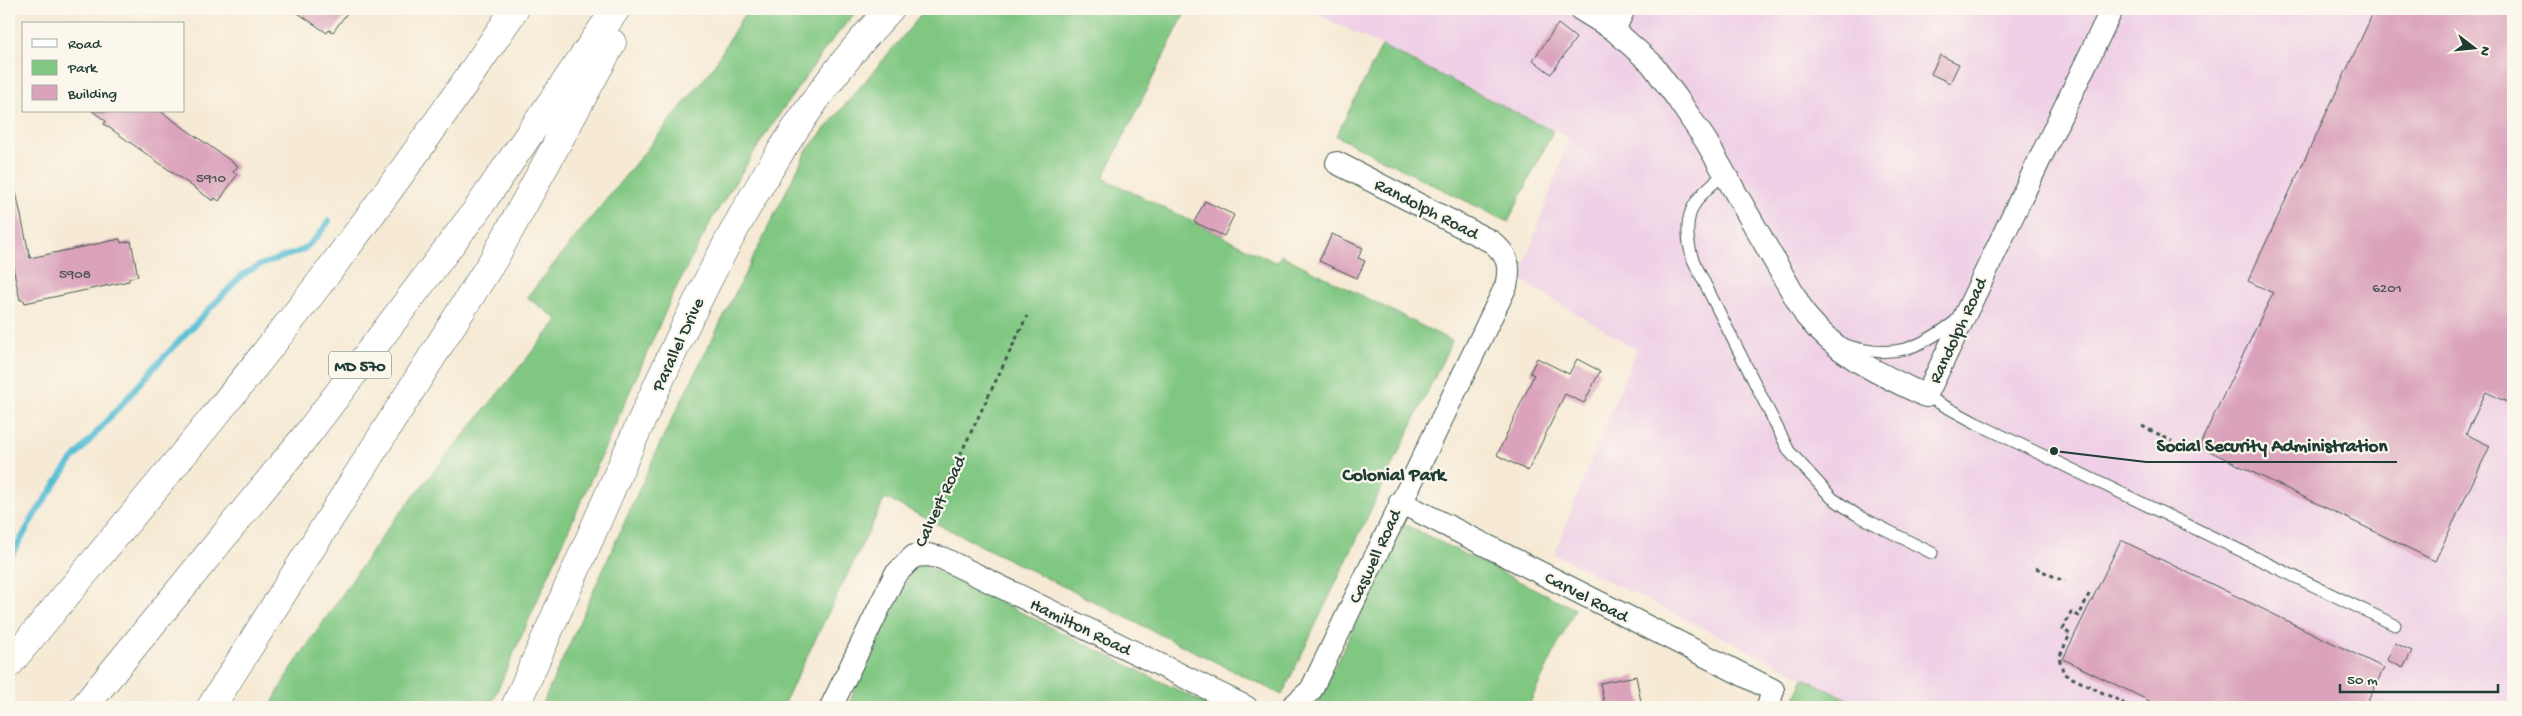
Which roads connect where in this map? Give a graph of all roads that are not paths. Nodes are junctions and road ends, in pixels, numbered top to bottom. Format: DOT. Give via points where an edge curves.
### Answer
graph roads {
  1 [pos="515,9"];
  2 [pos="616,9"];
  3 [pos="632,9"];
  4 [pos="890,9"];
  5 [pos="1580,9"];
  6 [pos="1624,9"];
  7 [pos="2112,9"];
  8 [pos="1614,30"];
  9 [pos="1337,163"];
  10 [pos="1725,174"];
  11 [pos="1509,262"];
  12 [pos="1963,316"];
  13 [pos="1824,338"];
  14 [pos="1926,396"];
  15 [pos="1400,502"];
  16 [pos="1932,553"];
  17 [pos="914,556"];
  18 [pos="2395,625"];
  19 [pos="9,664"];
  20 [pos="1771,698"];
  21 [pos="84,707"];
  22 [pos="211,707"];
  23 [pos="515,707"];
  24 [pos="831,707"];
  25 [pos="1246,707"];
  26 [pos="1292,707"];
  1 -- 19 [label="main road" via="322,280"];
  2 -- 21 [label="main road, MD 570" via="476,211 333,401"];
  3 -- 22 [label="main road" via="495,257"];
  4 -- 23 [label="main road, Parallel Drive" via="804,115 711,270"];
  5 -- 8 [label="street, Randolph Road"];
  6 -- 8 [label="street"];
  7 -- 12 [label="street, Randolph Road"];
  8 -- 10 [label="street, Randolph Road" via="1651,63"];
  9 -- 11 [label="street, Randolph Road" via="1492,242 1503,251"];
  10 -- 13 [label="street, Randolph Road" via="1806,316"];
  10 -- 16 [label="lane" via="1705,189 1694,203 1686,239 1693,260 1788,451 1832,498"];
  11 -- 15 [label="street, Caswell Road" via="1506,286"];
  12 -- 13 [label="lane" via="1930,341 1908,349 1868,351"];
  12 -- 14 [label="street, Randolph Road"];
  13 -- 14 [label="street, Randolph Road" via="1850,358"];
  14 -- 18 [label="lane"];
  15 -- 20 [label="street, Carvel Road"];
  15 -- 26 [label="street, Caswell Road" via="1311,690"];
  17 -- 24 [label="street, Calvert Road" via="895,575"];
  17 -- 25 [label="street, Hamilton Road" via="942,558"];
}
